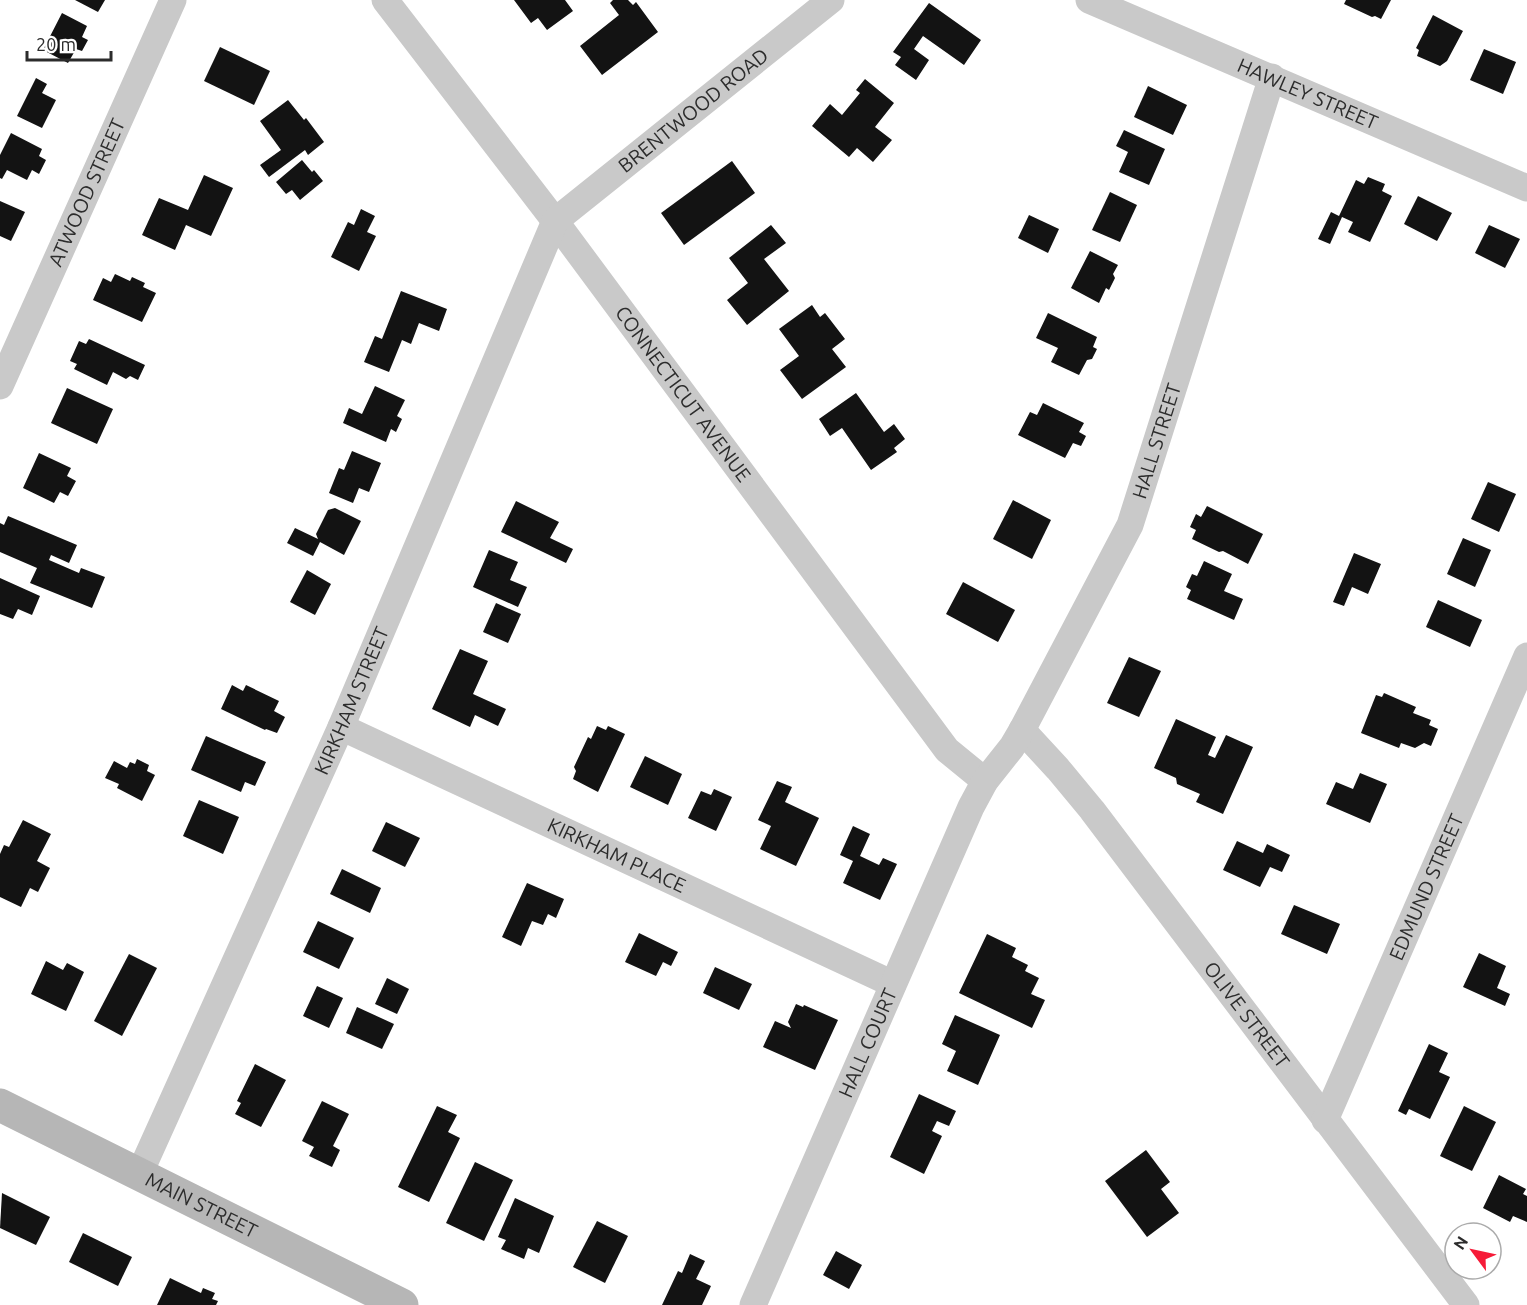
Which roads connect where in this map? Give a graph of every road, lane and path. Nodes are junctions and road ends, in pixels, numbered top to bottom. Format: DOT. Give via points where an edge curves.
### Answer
graph roads {
  1 [pos="172,0"];
  2 [pos="385,0"];
  3 [pos="831,0"];
  4 [pos="1089,0"];
  5 [pos="1272,77"];
  6 [pos="1527,188"];
  7 [pos="555,221"];
  8 [pos="0,386"];
  9 [pos="1527,656"];
  10 [pos="340,727"];
  11 [pos="1022,730"];
  12 [pos="985,782"];
  13 [pos="893,984"];
  14 [pos="0,1105"];
  15 [pos="1325,1120"];
  16 [pos="140,1175"];
  17 [pos="402,1305"];
  18 [pos="753,1305"];
  19 [pos="1466,1305"];
  1 -- 8 [label="street, ATWOOD STREET"];
  2 -- 7 [label="street, CONNECTICUT AVENUE"];
  3 -- 7 [label="street, BRENTWOOD ROAD"];
  4 -- 5 [label="street, HAWLEY STREET"];
  5 -- 6 [label="street, HAWLEY STREET"];
  5 -- 11 [label="street, HALL STREET" via="1130,525"];
  7 -- 10 [label="street, KIRKHAM STREET"];
  7 -- 12 [label="street, CONNECTICUT AVENUE" via="947,750"];
  9 -- 15 [label="street, EDMUND STREET"];
  10 -- 13 [label="street, KIRKHAM PLACE"];
  10 -- 16 [label="street, KIRKHAM STREET"];
  11 -- 12 [label="street, HALL STREET"];
  11 -- 15 [label="street, OLIVE STREET" via="1092,810"];
  12 -- 13 [label="street, HALL COURT"];
  13 -- 18 [label="street, HALL COURT"];
  14 -- 16 [label="main road, MAIN STREET"];
  15 -- 19 [label="street, OLIVE STREET"];
  16 -- 17 [label="main road, MAIN STREET"];
}
